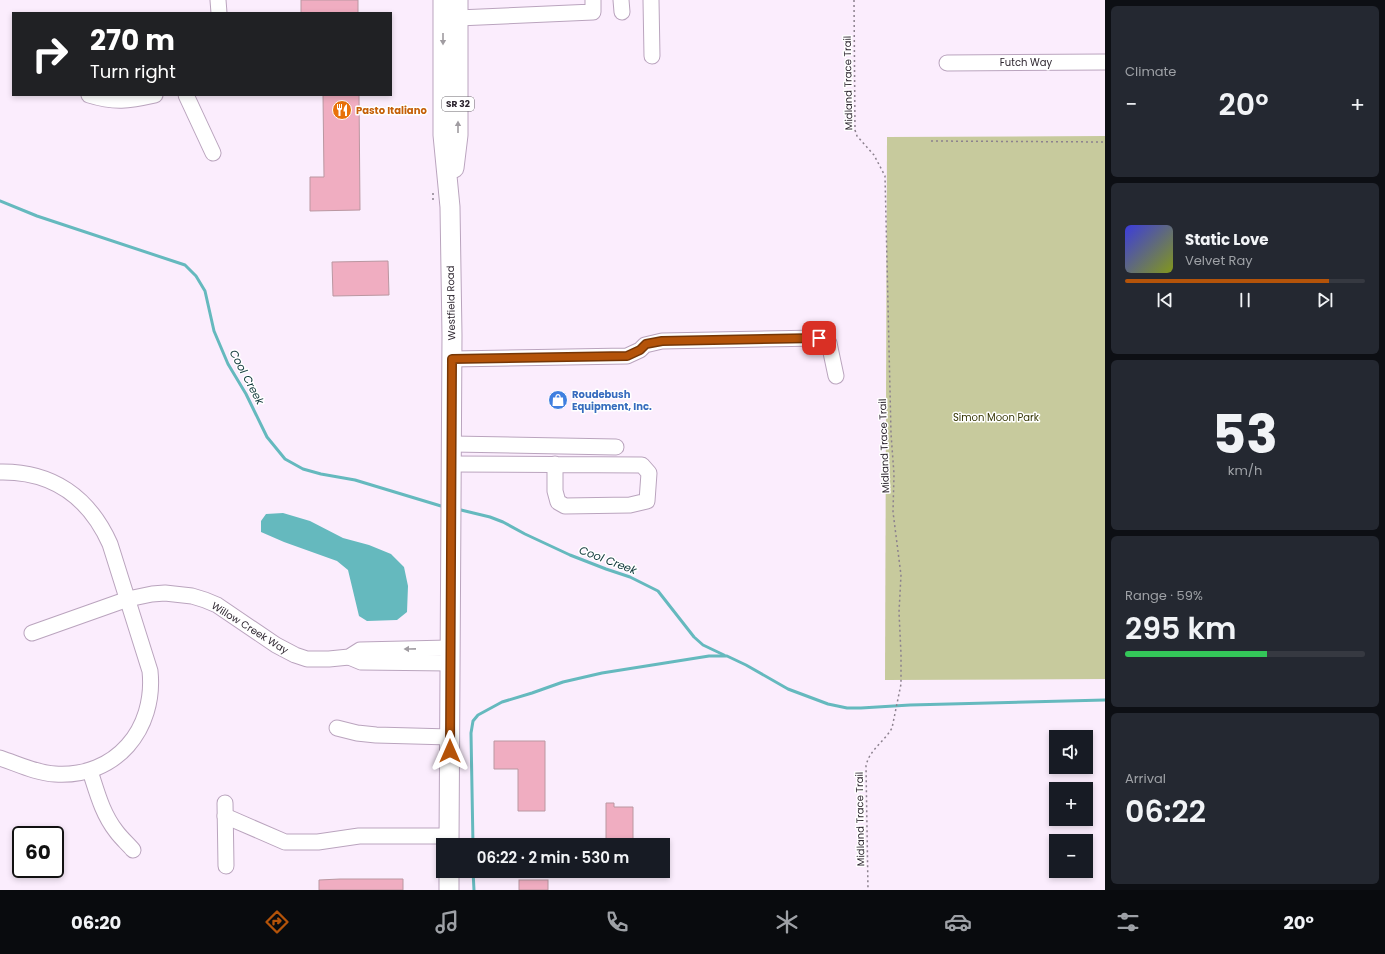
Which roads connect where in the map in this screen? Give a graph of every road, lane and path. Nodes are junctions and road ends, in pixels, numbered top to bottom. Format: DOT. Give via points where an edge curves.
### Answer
graph roads {
  1 [pos="218,0"];
  2 [pos="443,0"];
  3 [pos="592,0"];
  4 [pos="651,0"];
  5 [pos="854,0"];
  6 [pos="458,9"];
  7 [pos="219,12"];
  8 [pos="652,56"];
  9 [pos="1105,62"];
  10 [pos="947,63"];
  11 [pos="93,96"];
  12 [pos="149,96"];
  13 [pos="186,96"];
  14 [pos="931,141"];
  15 [pos="1105,142"];
  16 [pos="213,153"];
  17 [pos="450,207"];
  18 [pos="452,359"];
  19 [pos="836,376"];
  20 [pos="452,444"];
  21 [pos="616,447"];
  22 [pos="451,464"];
  23 [pos="555,464"];
  24 [pos="0,472"];
  25 [pos="128,600"];
  26 [pos="32,633"];
  27 [pos="449,655"];
  28 [pos="336,728"];
  29 [pos="450,737"];
  30 [pos="0,758"];
  31 [pos="90,771"];
  32 [pos="449,838"];
  33 [pos="436,839"];
  34 [pos="133,850"];
  35 [pos="226,866"];
  36 [pos="449,878"];
  37 [pos="449,890"];
  38 [pos="868,890"];
  1 -- 7 [label="street"];
  2 -- 17 [label="main road, Westfield Road / SR 32, one-way" via="443,135"];
  3 -- 6 [label="street" via="593,12"];
  4 -- 8 [label="street"];
  5 -- 38 [label="path, Midland Trace Trail" via="857,136 874,155 885,176 893,512 901,574 901,684 892,728 867,760"];
  17 -- 6 [label="main road, Westfield Road / SR 32, one-way" via="458,135"];
  9 -- 10 [label="street, Futch Way"];
  11 -- 12 [label="street" via="125,101"];
  13 -- 16 [label="street"];
  14 -- 15 [label="path"];
  17 -- 18 [label="main road, Westfield Road / SR 32"];
  18 -- 19 [label="street" via="627,356 646,344 662,341 819,338 826,339 829,343"];
  18 -- 20 [label="main road, Westfield Road / SR 32"];
  20 -- 21 [label="street"];
  20 -- 22 [label="main road, Westfield Road / SR 32"];
  22 -- 23 [label="street"];
  22 -- 27 [label="main road, Westfield Road / SR 32"];
  23 -- 23 [label="street" via="642,465 649,473 647,501 630,505 565,506 558,502 555,490"];
  24 -- 25 [label="street" via="15,472 54,482 81,501 103,527"];
  25 -- 26 [label="street, Willow Creek Way"];
  25 -- 27 [label="street, Willow Creek Way" via="152,594 179,594 205,600 276,645 307,659 349,657 361,662"];
  25 -- 31 [label="street" via="150,671 151,694 148,711 141,727 120,754"];
  27 -- 29 [label="main road, Westfield Road / SR 32"];
  28 -- 29 [label="street" via="376,735"];
  29 -- 32 [label="main road, Westfield Road / SR 32"];
  30 -- 31 [label="street" via="47,773"];
  31 -- 34 [label="street" via="110,823"];
  33 -- 35 [label="street" via="359,836 318,842 286,842 225,809"];
  36 -- 37 [label="main road"];
}
